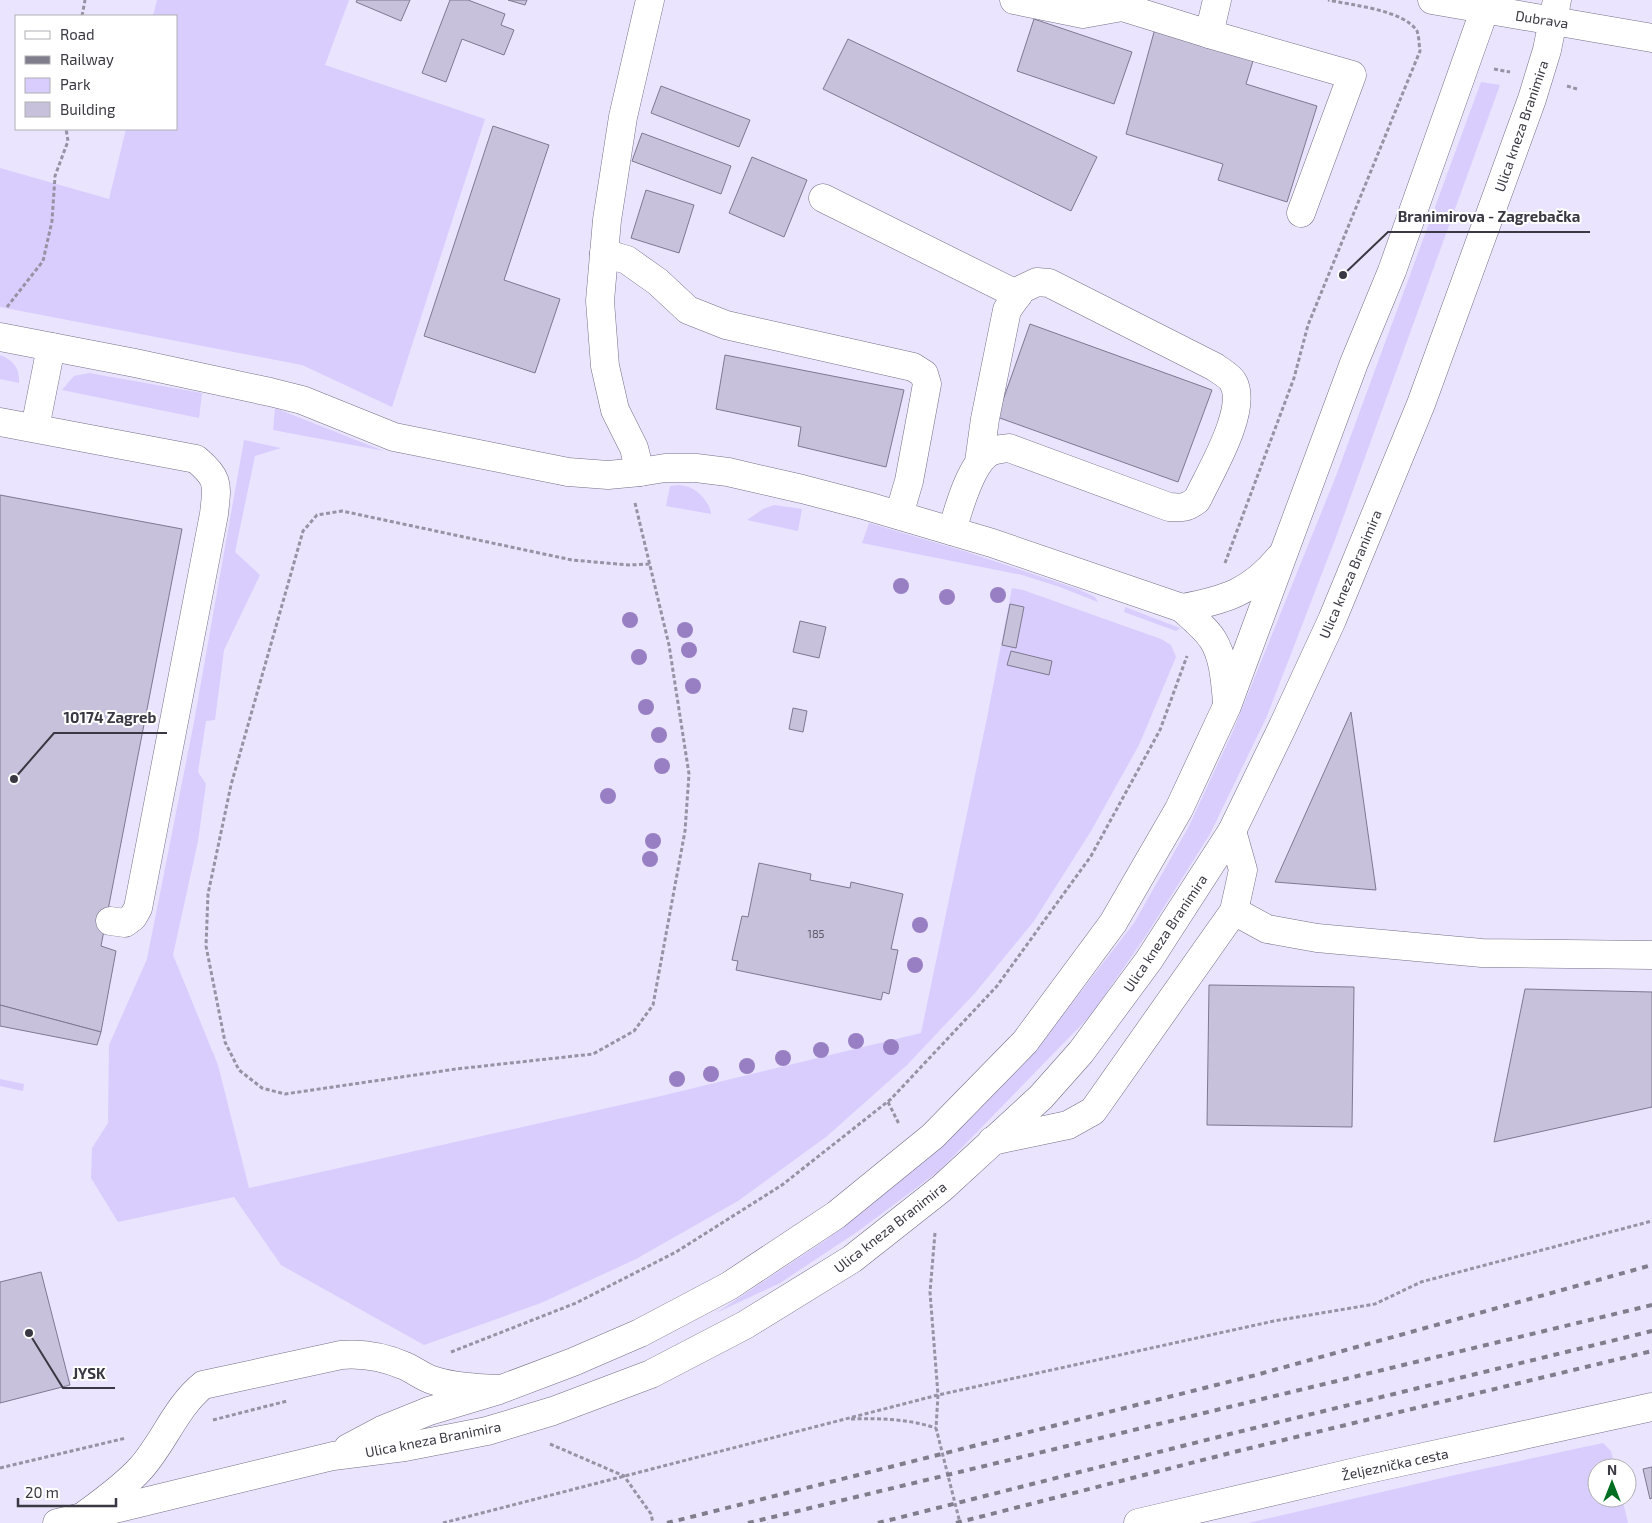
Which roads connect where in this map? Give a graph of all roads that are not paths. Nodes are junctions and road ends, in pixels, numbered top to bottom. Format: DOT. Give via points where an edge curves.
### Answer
graph roads {
  1 [pos="650,0"];
  2 [pos="1014,0"];
  3 [pos="1217,0"];
  4 [pos="1432,0"];
  5 [pos="1487,5"];
  6 [pos="1556,11"];
  7 [pos="1209,34"];
  8 [pos="1652,38"];
  9 [pos="823,198"];
  10 [pos="1301,214"];
  11 [pos="604,253"];
  12 [pos="1018,295"];
  13 [pos="0,337"];
  14 [pos="51,347"];
  15 [pos="0,422"];
  16 [pos="35,428"];
  17 [pos="979,462"];
  18 [pos="634,473"];
  19 [pos="899,515"];
  20 [pos="952,531"];
  21 [pos="1286,551"];
  22 [pos="1182,608"];
  23 [pos="1227,706"];
  24 [pos="1232,831"];
  25 [pos="1234,911"];
  26 [pos="110,921"];
  27 [pos="1652,955"];
  28 [pos="992,1141"];
  29 [pos="499,1390"];
  30 [pos="1652,1407"];
  31 [pos="333,1456"];
  32 [pos="69,1520"];
  33 [pos="1138,1523"];
  1 -- 11 [label="main road" via="623,117"];
  2 -- 7 [label="main road" via="1083,14 1122,7"];
  3 -- 7 [label="main road"];
  4 -- 5 [label="main road, Dubrava"];
  5 -- 6 [label="main road, Dubrava"];
  5 -- 21 [label="main road, Ulica kneza Branimira" via="1392,271 1354,363"];
  6 -- 8 [label="main road, Dubrava"];
  6 -- 24 [label="main road, Ulica kneza Branimira" via="1532,99 1421,404 1332,620"];
  7 -- 10 [label="main road" via="1352,75"];
  9 -- 12 [label="main road"];
  11 -- 18 [label="main road" via="600,301 605,366 615,410 634,448"];
  11 -- 19 [label="main road" via="627,260 658,282 688,310 726,325 913,367 924,374 927,384"];
  12 -- 17 [label="main road" via="1007,310"];
  12 -- 17 [label="main road" via="1022,289 1036,282 1049,284 1215,367 1233,382 1236,410 1230,431 1197,500 1183,509 1010,448 990,453"];
  13 -- 14 [label="main road"];
  14 -- 16 [label="main road"];
  14 -- 18 [label="main road" via="302,400 394,438 568,472"];
  15 -- 16 [label="main road"];
  16 -- 26 [label="main road" via="196,459 211,471 217,486 138,908 125,923"];
  17 -- 20 [label="main road" via="963,494"];
  18 -- 19 [label="main road" via="665,468 728,472"];
  19 -- 20 [label="main road"];
  20 -- 22 [label="main road"];
  21 -- 22 [label="main road" via="1267,574 1249,587 1212,602"];
  21 -- 23 [label="main road, Ulica kneza Branimira"];
  22 -- 23 [label="main road" via="1212,638 1219,652"];
  23 -- 29 [label="main road, Ulica kneza Branimira" via="1179,809 1113,923 1025,1042 933,1136 836,1214 729,1286 640,1333"];
  24 -- 25 [label="main road" via="1243,870"];
  24 -- 28 [label="main road, Ulica kneza Branimira" via="1150,960 1081,1052 1041,1097"];
  25 -- 27 [label="main road" via="1267,929 1317,938 1482,953"];
  25 -- 28 [label="main road" via="1093,1111 1068,1125"];
  28 -- 31 [label="main road, Ulica kneza Branimira" via="931,1197 852,1259 745,1326 651,1374 553,1411 486,1431 405,1447"];
  29 -- 31 [label="main road, Ulica kneza Branimira" via="429,1410"];
  29 -- 32 [label="main road" via="458,1387 431,1380 378,1356 358,1354 203,1385 191,1395 142,1467 118,1489"];
  30 -- 33 [label="main road, Željeznička cesta"];
  31 -- 32 [label="main road, Ulica kneza Branimira"];
}
